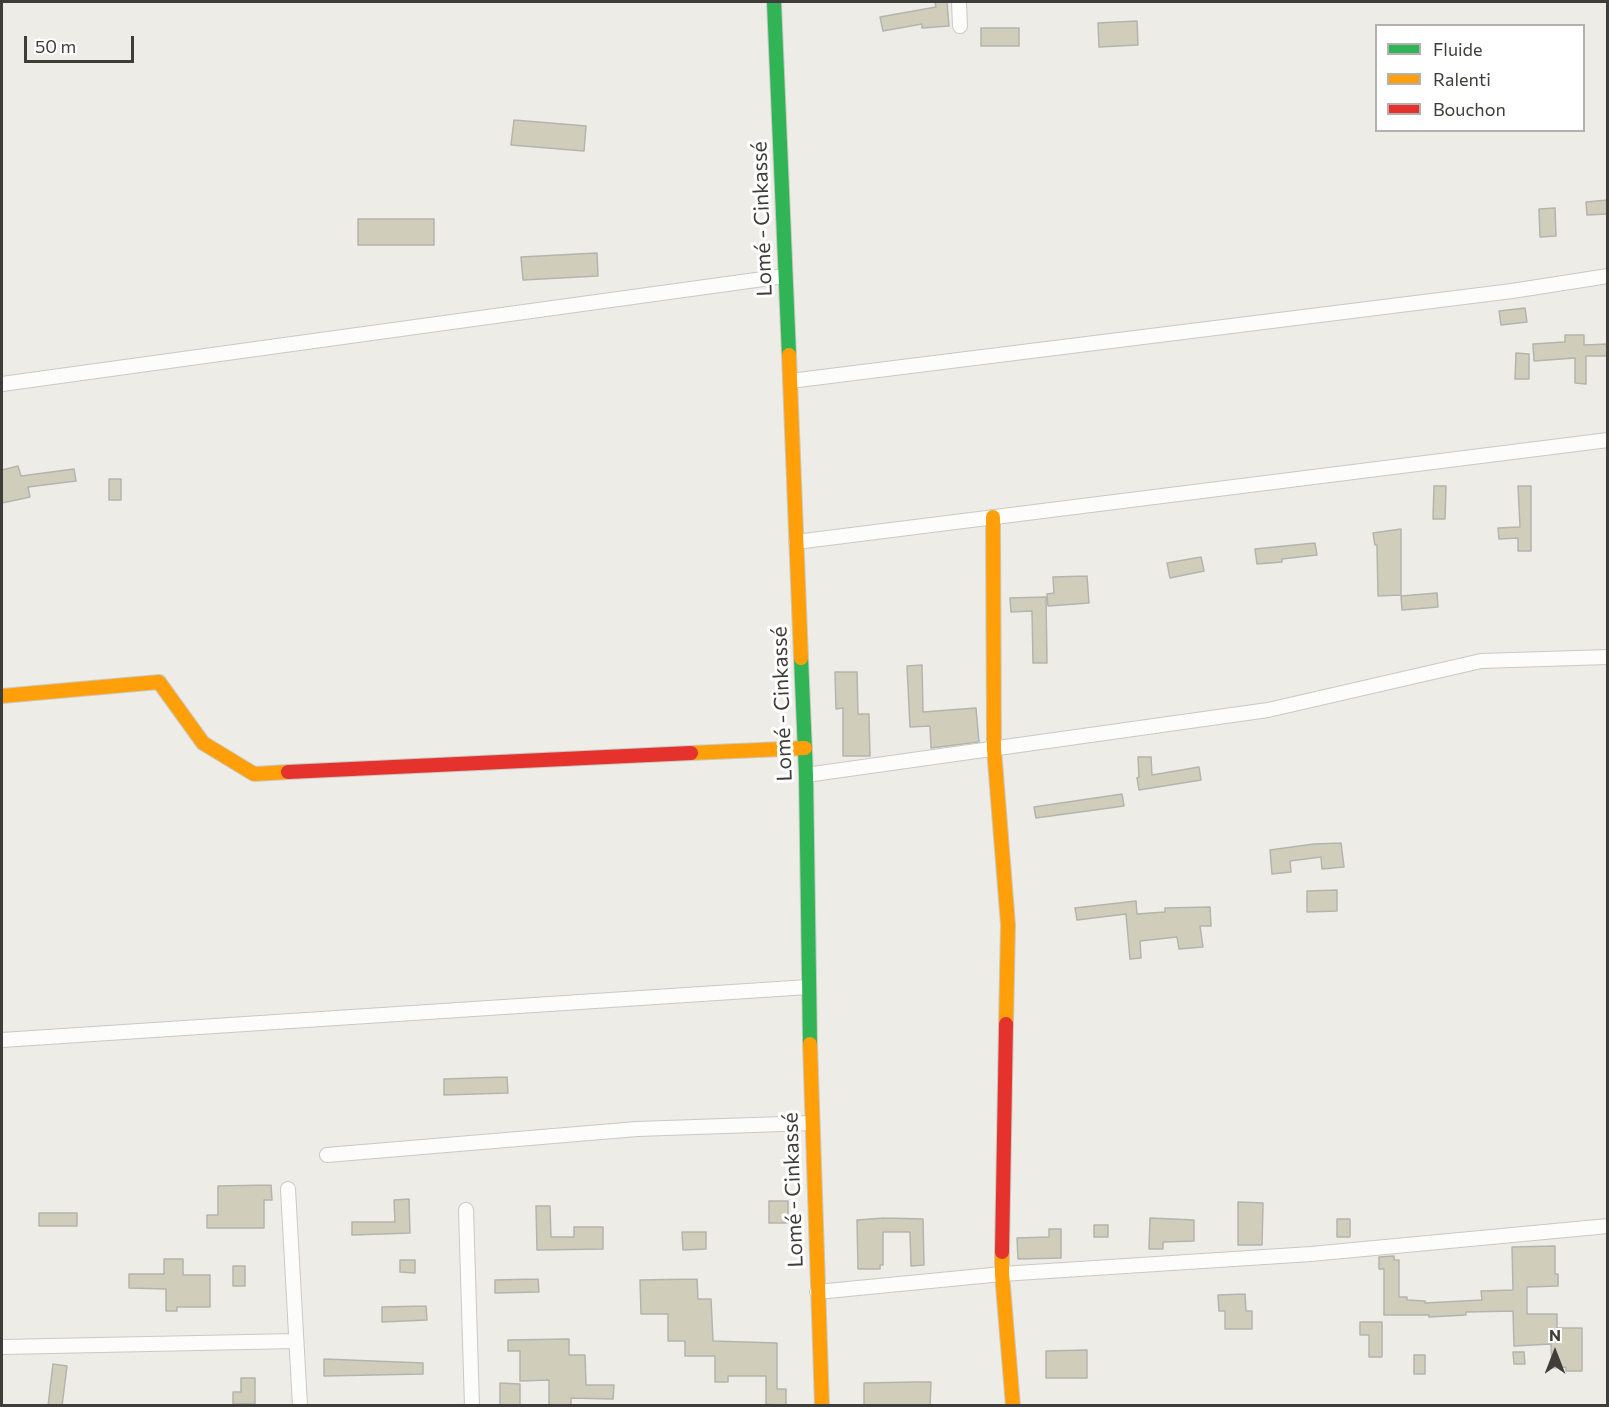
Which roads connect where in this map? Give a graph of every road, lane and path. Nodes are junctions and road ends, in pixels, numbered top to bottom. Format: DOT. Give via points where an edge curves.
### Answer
graph roads {
  1 [pos="774,2"];
  2 [pos="959,2"];
  3 [pos="960,26"];
  4 [pos="785,276"];
  5 [pos="1608,276"];
  6 [pos="790,381"];
  7 [pos="2,384"];
  8 [pos="1608,440"];
  9 [pos="993,517"];
  10 [pos="796,542"];
  11 [pos="1608,657"];
  12 [pos="2,696"];
  13 [pos="805,748"];
  14 [pos="994,749"];
  15 [pos="806,776"];
  16 [pos="808,987"];
  17 [pos="2,1040"];
  18 [pos="812,1123"];
  19 [pos="327,1155"];
  20 [pos="288,1189"];
  21 [pos="466,1210"];
  22 [pos="1608,1226"];
  23 [pos="1002,1274"];
  24 [pos="817,1292"];
  25 [pos="296,1341"];
  26 [pos="2,1347"];
  27 [pos="300,1406"];
  28 [pos="472,1406"];
  29 [pos="822,1406"];
  30 [pos="1013,1406"];
  1 -- 4 [label="main road, Lomé - Cinkassé"];
  2 -- 3 [label="street"];
  4 -- 6 [label="main road, Lomé - Cinkassé"];
  4 -- 7 [label="street"];
  5 -- 6 [label="street"];
  6 -- 10 [label="main road, Lomé - Cinkassé"];
  8 -- 9 [label="street"];
  9 -- 10 [label="street"];
  9 -- 14 [label="main road"];
  10 -- 13 [label="main road, Lomé - Cinkassé"];
  11 -- 14 [label="street" via="1481,661 1268,710"];
  12 -- 13 [label="main road" via="159,682 203,743 254,774"];
  13 -- 15 [label="main road, Lomé - Cinkassé"];
  14 -- 15 [label="street"];
  14 -- 23 [label="main road" via="1008,925"];
  15 -- 16 [label="main road, Lomé - Cinkassé"];
  16 -- 17 [label="street"];
  16 -- 18 [label="main road, Lomé - Cinkassé"];
  18 -- 19 [label="street" via="637,1129"];
  18 -- 24 [label="main road, Lomé - Cinkassé"];
  20 -- 25 [label="street"];
  21 -- 28 [label="street"];
  22 -- 23 [label="street" via="1311,1254"];
  23 -- 24 [label="street"];
  23 -- 30 [label="main road"];
  24 -- 29 [label="main road, Lomé - Cinkassé"];
  25 -- 26 [label="street"];
  25 -- 27 [label="street"];
}
